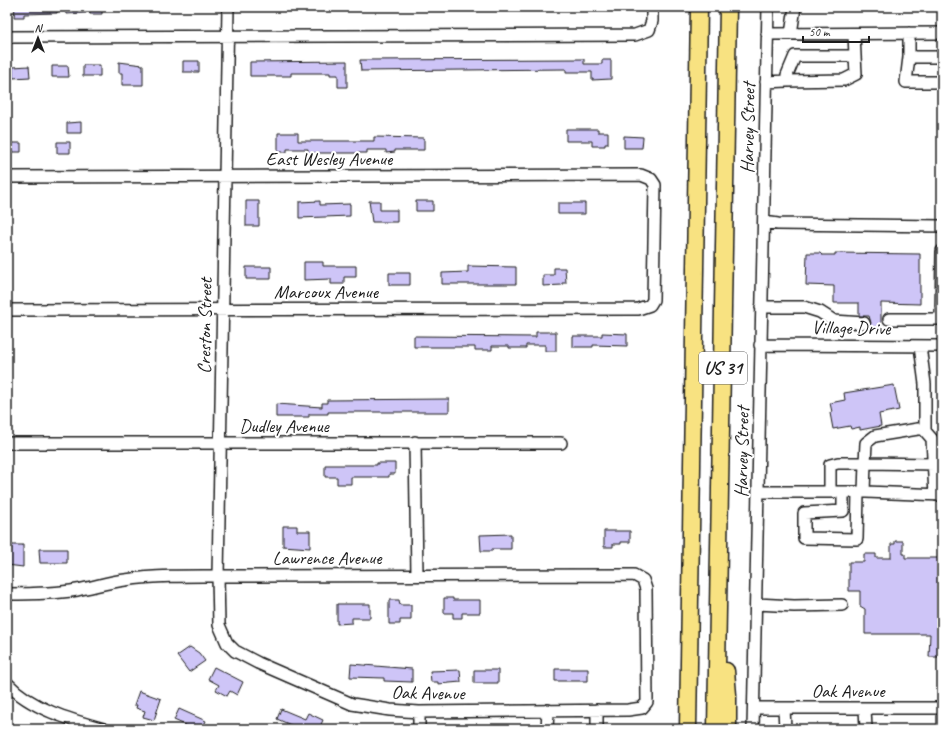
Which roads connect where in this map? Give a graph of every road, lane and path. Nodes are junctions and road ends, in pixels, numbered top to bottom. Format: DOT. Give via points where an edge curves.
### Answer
graph roads {
  1 [pos="228,7"];
  2 [pos="652,7"];
  3 [pos="699,7"];
  4 [pos="728,7"];
  5 [pos="768,7"];
  6 [pos="795,7"];
  7 [pos="909,33"];
  8 [pos="942,33"];
  9 [pos="767,34"];
  10 [pos="791,34"];
  11 [pos="854,34"];
  12 [pos="228,36"];
  13 [pos="7,37"];
  14 [pos="855,56"];
  15 [pos="909,57"];
  16 [pos="942,57"];
  17 [pos="787,81"];
  18 [pos="766,82"];
  19 [pos="942,82"];
  20 [pos="225,176"];
  21 [pos="7,177"];
  22 [pos="764,222"];
  23 [pos="942,226"];
  24 [pos="942,251"];
  25 [pos="762,307"];
  26 [pos="645,308"];
  27 [pos="7,310"];
  28 [pos="223,310"];
  29 [pos="889,319"];
  30 [pos="941,319"];
  31 [pos="864,323"];
  32 [pos="760,345"];
  33 [pos="920,346"];
  34 [pos="942,346"];
  35 [pos="924,428"];
  36 [pos="415,442"];
  37 [pos="7,443"];
  38 [pos="220,443"];
  39 [pos="561,443"];
  40 [pos="865,463"];
  41 [pos="935,464"];
  42 [pos="758,492"];
  43 [pos="830,492"];
  44 [pos="843,492"];
  45 [pos="861,492"];
  46 [pos="939,495"];
  47 [pos="691,574"];
  48 [pos="417,575"];
  49 [pos="218,576"];
  50 [pos="718,588"];
  51 [pos="7,594"];
  52 [pos="756,604"];
  53 [pos="842,605"];
  54 [pos="227,643"];
  55 [pos="7,683"];
  56 [pos="642,708"];
  57 [pos="754,708"];
  58 [pos="784,708"];
  59 [pos="865,708"];
  60 [pos="942,708"];
  61 [pos="548,710"];
  62 [pos="597,710"];
  63 [pos="419,712"];
  64 [pos="104,729"];
  65 [pos="419,729"];
  66 [pos="547,729"];
  67 [pos="597,729"];
  68 [pos="680,729"];
  69 [pos="688,729"];
  70 [pos="716,729"];
  71 [pos="728,729"];
  72 [pos="753,729"];
  73 [pos="785,729"];
  74 [pos="866,729"];
  1 -- 12 [label="street, Creston Street"];
  2 -- 12 [label="street" via="649,30 635,35"];
  3 -- 47 [label="highway, US 31"];
  4 -- 50 [label="highway, US 31"];
  5 -- 9 [label="street, Harvey Street"];
  6 -- 10 [label="street"];
  7 -- 8 [label="street"];
  7 -- 11 [label="street"];
  7 -- 15 [label="street"];
  9 -- 10 [label="street"];
  9 -- 18 [label="street, Harvey Street"];
  10 -- 11 [label="street"];
  11 -- 14 [label="street"];
  12 -- 13 [label="street"];
  12 -- 20 [label="street, Creston Street"];
  14 -- 17 [label="street" via="795,56"];
  14 -- 17 [label="street" via="856,74 844,80"];
  15 -- 16 [label="street"];
  15 -- 19 [label="street" via="906,82"];
  17 -- 18 [label="street"];
  18 -- 22 [label="street, Harvey Street"];
  20 -- 21 [label="street, East Wesley Avenue"];
  20 -- 26 [label="street, East Wesley Avenue" via="641,176 651,179 655,185 653,300"];
  20 -- 28 [label="street, Creston Street"];
  22 -- 23 [label="street"];
  22 -- 25 [label="street, Harvey Street"];
  24 -- 30 [label="street"];
  25 -- 31 [label="street" via="804,308 820,312 834,321"];
  25 -- 32 [label="street, Harvey Street"];
  26 -- 28 [label="street, Marcoux Avenue"];
  27 -- 28 [label="street, Marcoux Avenue"];
  28 -- 38 [label="street, Creston Street"];
  29 -- 30 [label="street"];
  32 -- 33 [label="street, Village Drive"];
  32 -- 42 [label="street, Harvey Street"];
  33 -- 34 [label="street, Village Drive"];
  33 -- 35 [label="street" via="925,384"];
  35 -- 40 [label="street" via="875,436 866,443"];
  35 -- 41 [label="street" via="932,439"];
  36 -- 38 [label="street, Dudley Avenue"];
  36 -- 39 [label="street, Dudley Avenue"];
  36 -- 48 [label="street"];
  37 -- 38 [label="street, Dudley Avenue"];
  38 -- 49 [label="street, Creston Street"];
  40 -- 41 [label="street"];
  40 -- 43 [label="street" via="830,465"];
  40 -- 45 [label="street"];
  41 -- 46 [label="street"];
  42 -- 43 [label="street"];
  42 -- 52 [label="street, Harvey Street"];
  43 -- 44 [label="street"];
  44 -- 45 [label="street"];
  44 -- 45 [label="street" via="843,511 804,513 804,538 857,539"];
  45 -- 46 [label="street"];
  47 -- 68 [label="highway" via="682,656"];
  47 -- 69 [label="highway, US 31"];
  48 -- 49 [label="street, Lawrence Avenue"];
  48 -- 56 [label="street, Lawrence Avenue" via="634,575 642,579 645,583 647,695"];
  49 -- 51 [label="street, Lawrence Avenue" via="156,577 124,580 63,592"];
  49 -- 54 [label="street, Creston Street" via="219,626"];
  50 -- 70 [label="highway, US 31"];
  50 -- 71 [label="highway" via="728,695"];
  52 -- 53 [label="street"];
  52 -- 57 [label="street, Harvey Street"];
  54 -- 63 [label="street, Oak Avenue" via="258,663 352,704"];
  55 -- 64 [label="street" via="23,697 49,710"];
  56 -- 62 [label="street, Oak Avenue"];
  57 -- 58 [label="street, Oak Avenue"];
  57 -- 72 [label="street, Harvey Street"];
  58 -- 59 [label="street, Oak Avenue"];
  58 -- 73 [label="street"];
  59 -- 60 [label="street, Oak Avenue"];
  59 -- 74 [label="street"];
  61 -- 62 [label="street, Oak Avenue"];
  61 -- 63 [label="street, Oak Avenue"];
  61 -- 66 [label="street"];
  62 -- 67 [label="street"];
  63 -- 65 [label="street"];
}
